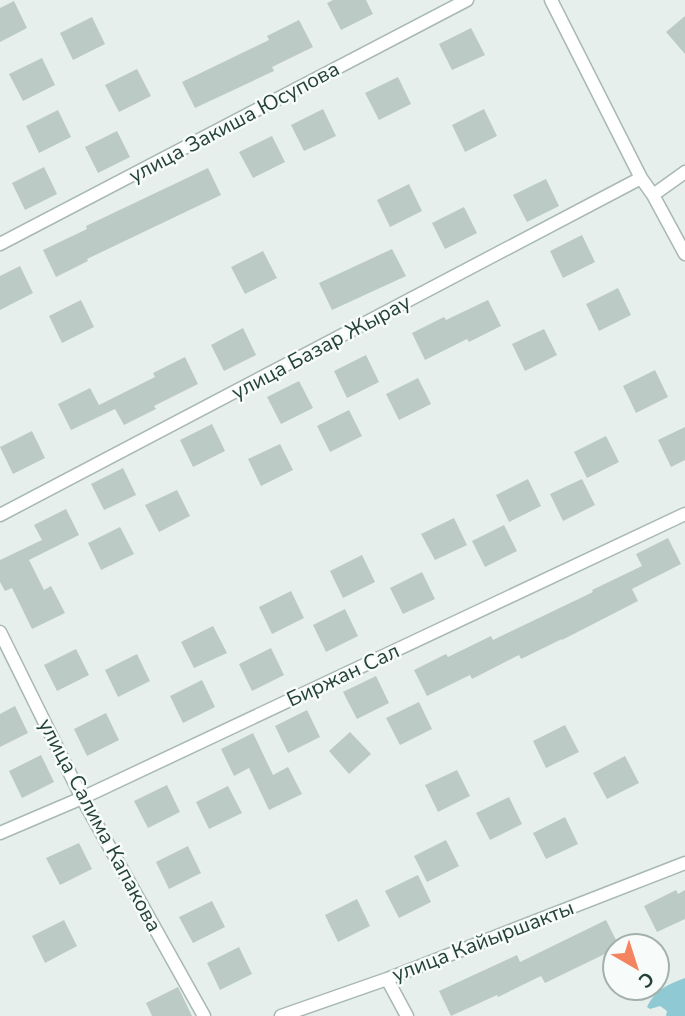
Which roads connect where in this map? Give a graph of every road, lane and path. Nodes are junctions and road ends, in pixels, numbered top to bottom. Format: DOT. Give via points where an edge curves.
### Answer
graph roads {
  1 [pos="467,0"];
  2 [pos="551,0"];
  3 [pos="685,172"];
  4 [pos="641,178"];
  5 [pos="653,195"];
  6 [pos="0,244"];
  7 [pos="685,254"];
  8 [pos="685,514"];
  9 [pos="0,515"];
  10 [pos="0,632"];
  11 [pos="82,798"];
  12 [pos="0,833"];
  13 [pos="685,863"];
  14 [pos="387,979"];
  15 [pos="204,1016"];
  16 [pos="281,1016"];
  17 [pos="407,1016"];
  1 -- 6 [label="street, улица Закиша Юсупова"];
  2 -- 4 [label="street"];
  3 -- 5 [label="street"];
  4 -- 5 [label="street"];
  4 -- 9 [label="street, улица Базар Жырау"];
  5 -- 7 [label="street"];
  8 -- 11 [label="street, Биржан Сал"];
  10 -- 11 [label="street, улица Салима Капакова"];
  11 -- 12 [label="street, Биржан Сал"];
  11 -- 15 [label="street, улица Салима Капакова"];
  13 -- 14 [label="street, улица Кайыршакты"];
  14 -- 16 [label="street, улица Кайыршакты"];
  14 -- 17 [label="street"];
}
